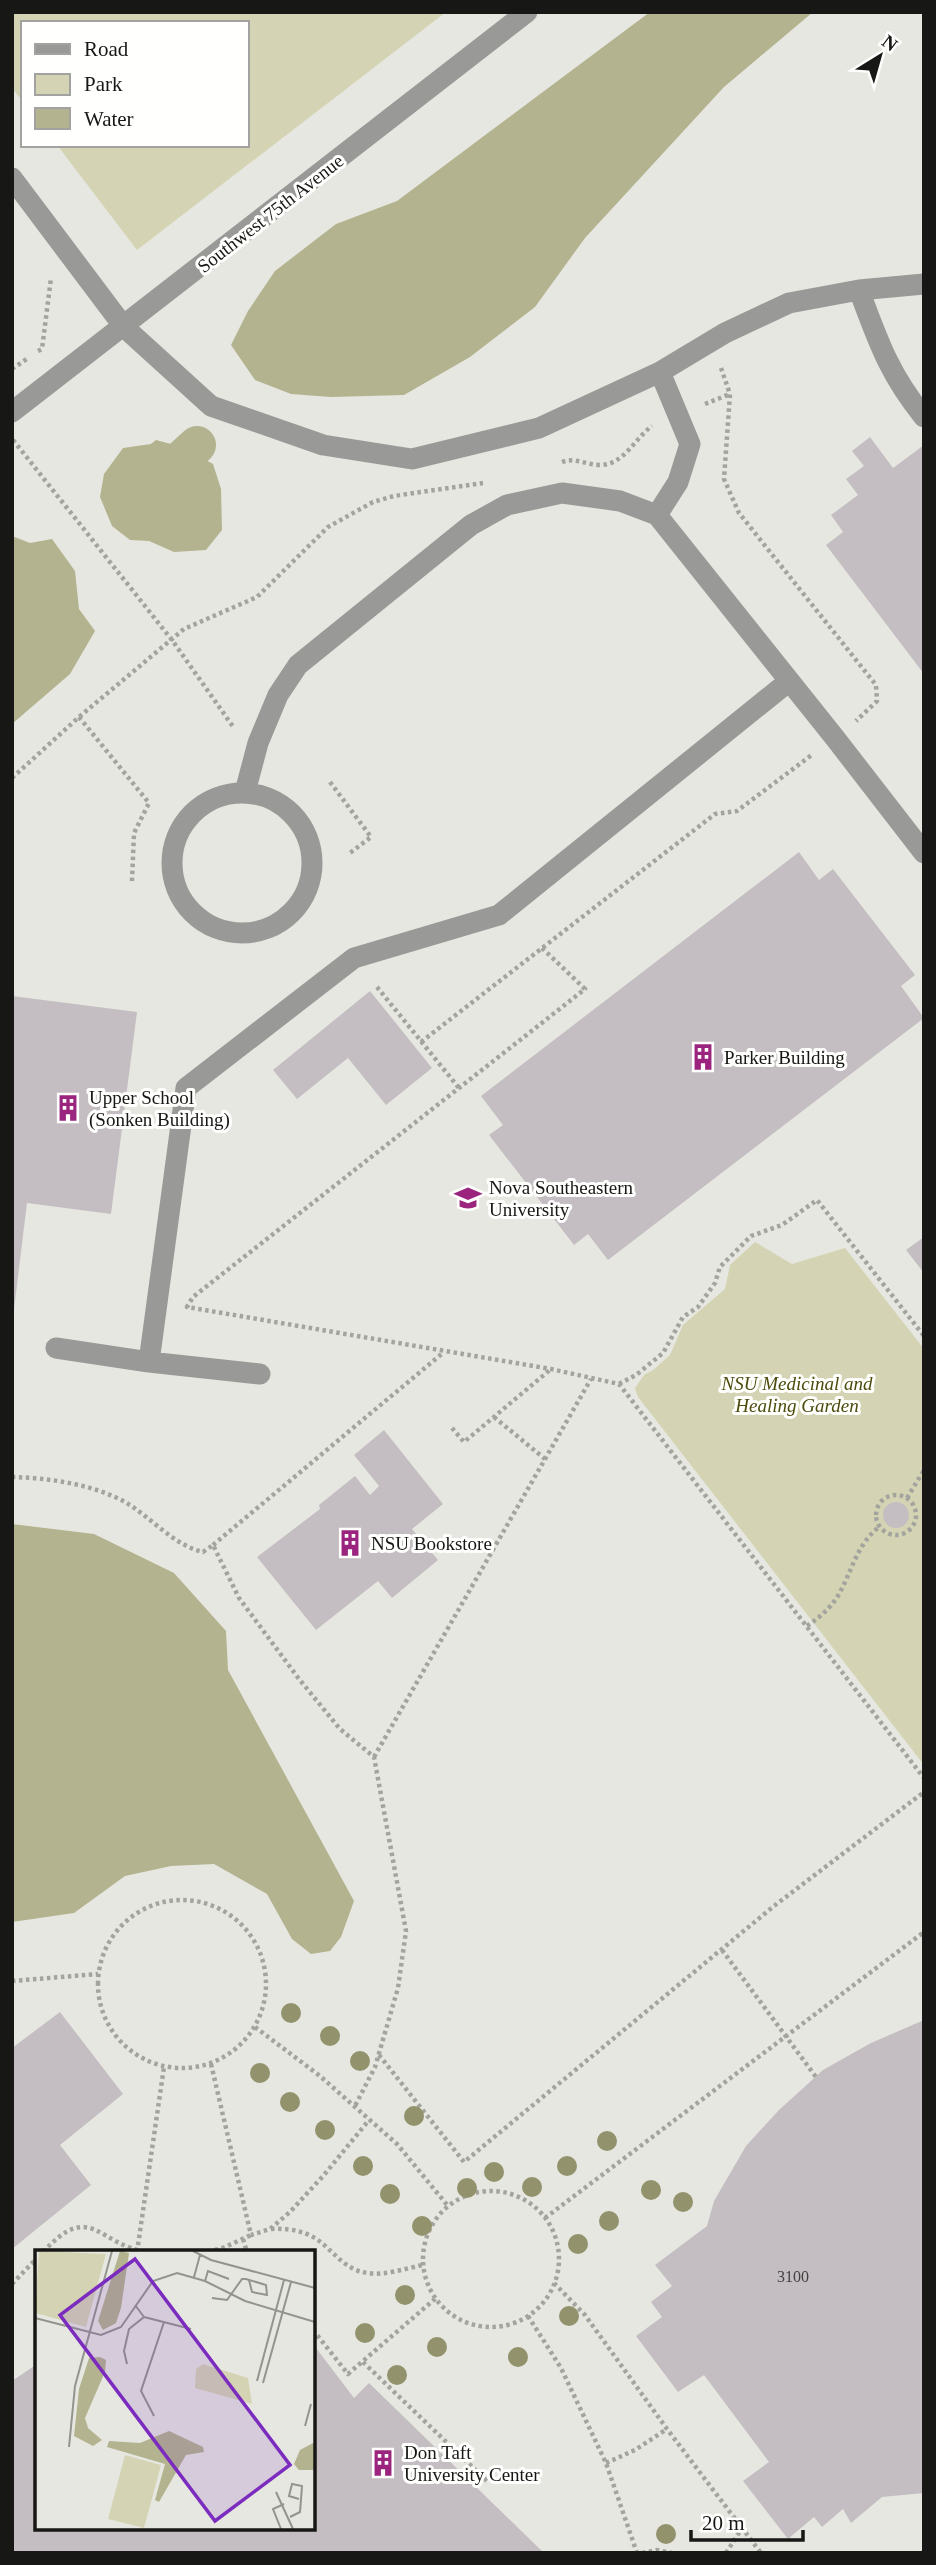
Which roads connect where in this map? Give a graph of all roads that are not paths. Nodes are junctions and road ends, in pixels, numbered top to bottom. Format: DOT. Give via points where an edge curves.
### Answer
graph roads {
  1 [pos="527,12"];
  2 [pos="12,178"];
  3 [pos="924,284"];
  4 [pos="859,290"];
  5 [pos="124,327"];
  6 [pos="660,372"];
  7 [pos="12,412"];
  8 [pos="924,416"];
  9 [pos="657,515"];
  10 [pos="788,682"];
  11 [pos="245,792"];
  12 [pos="924,853"];
  13 [pos="55,1348"];
  14 [pos="149,1362"];
  15 [pos="260,1374"];
  1 -- 5 [label="street, Southwest 75th Avenue"];
  2 -- 5 [label="street"];
  3 -- 4 [label="street"];
  4 -- 6 [label="street" via="789,303 725,332"];
  4 -- 8 [label="street" via="881,352 905,394"];
  5 -- 6 [label="street" via="211,407 323,446 412,459 539,428"];
  5 -- 7 [label="street, Southwest 75th Avenue"];
  6 -- 9 [label="street" via="690,444 678,482"];
  9 -- 10 [label="street"];
  9 -- 11 [label="street" via="620,501 562,493 506,505 471,525 298,665 278,695"];
  10 -- 12 [label="street"];
  10 -- 14 [label="street" via="499,915 354,958 186,1088"];
  11 -- 11 [label="street" via="222,795 201,805 185,821 175,842 172,865 188,908 206,923 228,932 252,933 274,926 293,912 313,871 312,848 288,808"];
  13 -- 14 [label="street"];
  14 -- 15 [label="street"];
}
